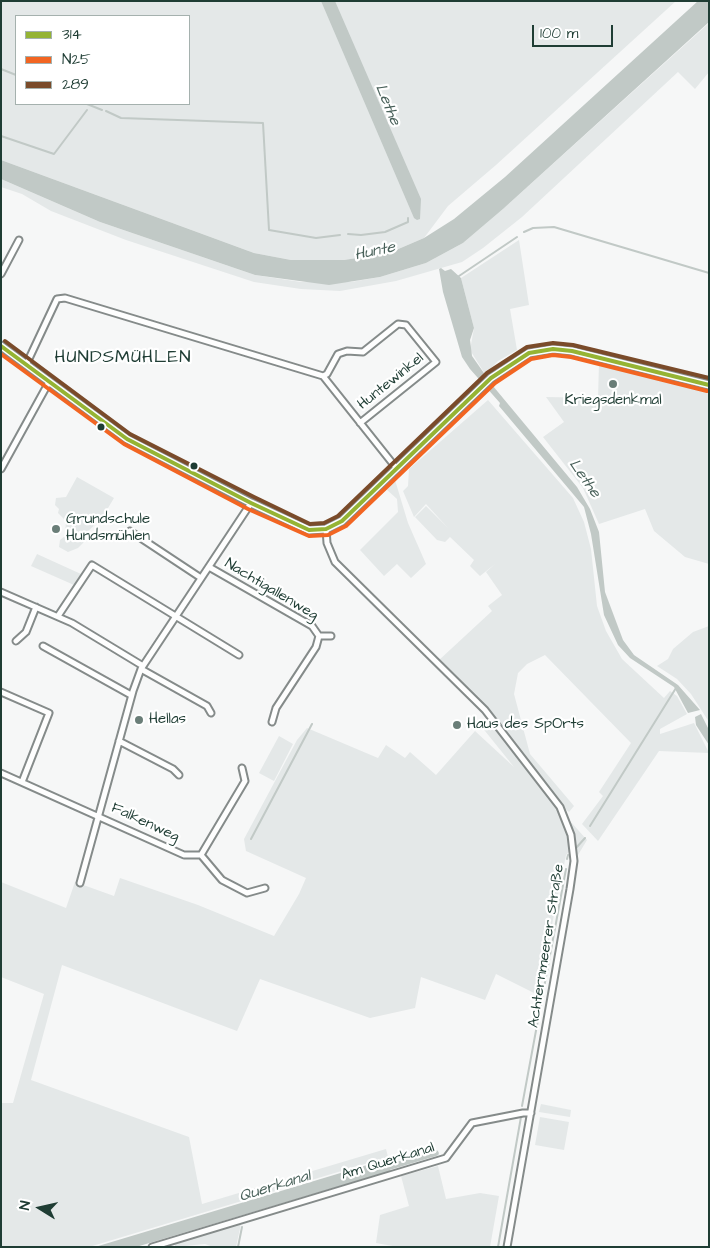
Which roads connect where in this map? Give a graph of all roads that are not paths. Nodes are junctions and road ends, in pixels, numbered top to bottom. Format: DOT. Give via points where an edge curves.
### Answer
graph roads {
  1 [pos="19,240"];
  2 [pos="1,274"];
  3 [pos="1,346"];
  4 [pos="26,365"];
  5 [pos="323,376"];
  6 [pos="49,382"];
  7 [pos="709,385"];
  8 [pos="360,423"];
  9 [pos="1,469"];
  10 [pos="397,470"];
  11 [pos="250,503"];
  12 [pos="326,530"];
  13 [pos="130,531"];
  14 [pos="209,567"];
  15 [pos="201,578"];
  16 [pos="1,592"];
  17 [pos="36,607"];
  18 [pos="58,616"];
  19 [pos="176,616"];
  20 [pos="320,636"];
  21 [pos="331,636"];
  22 [pos="16,641"];
  23 [pos="43,646"];
  24 [pos="239,655"];
  25 [pos="142,667"];
  26 [pos="1,692"];
  27 [pos="132,695"];
  28 [pos="212,713"];
  29 [pos="272,722"];
  30 [pos="119,741"];
  31 [pos="242,768"];
  32 [pos="1,773"];
  33 [pos="180,775"];
  34 [pos="22,782"];
  35 [pos="98,816"];
  36 [pos="201,855"];
  37 [pos="80,883"];
  38 [pos="265,888"];
  39 [pos="531,1113"];
  40 [pos="152,1247"];
  41 [pos="507,1247"];
  1 -- 2 [label="street"];
  3 -- 4 [label="street"];
  4 -- 5 [label="street" via="57,299 65,298"];
  4 -- 6 [label="street"];
  5 -- 8 [label="street"];
  5 -- 8 [label="street, Huntewinkel" via="338,354 363,352 398,324 406,325 436,362"];
  6 -- 9 [label="street"];
  6 -- 11 [label="street" via="127,440"];
  7 -- 10 [label="street" via="588,354 553,349 529,353 491,378"];
  8 -- 10 [label="street"];
  10 -- 12 [label="street" via="342,521"];
  11 -- 12 [label="street" via="309,530"];
  11 -- 14 [label="street"];
  12 -- 39 [label="street, Achternmeerer Straße" via="327,543 335,562 485,710 560,807 566,820 574,861"];
  13 -- 15 [label="street"];
  14 -- 15 [label="street"];
  14 -- 20 [label="street, Nachtigallenweg" via="312,626"];
  15 -- 19 [label="street"];
  16 -- 17 [label="street"];
  17 -- 18 [label="street"];
  17 -- 22 [label="street" via="26,632"];
  18 -- 19 [label="street" via="92,565"];
  18 -- 25 [label="street"];
  19 -- 24 [label="street"];
  19 -- 25 [label="street"];
  20 -- 21 [label="street, Nachtigallenweg"];
  20 -- 29 [label="street, Nachtigallenweg" via="276,708"];
  23 -- 27 [label="street"];
  25 -- 27 [label="street"];
  25 -- 28 [label="street" via="207,706"];
  26 -- 34 [label="street" via="49,713"];
  27 -- 30 [label="street"];
  30 -- 33 [label="street"];
  30 -- 35 [label="street"];
  31 -- 36 [label="street" via="245,781"];
  32 -- 34 [label="street, Falkenweg"];
  34 -- 35 [label="street, Falkenweg"];
  35 -- 36 [label="street, Falkenweg" via="184,855"];
  35 -- 37 [label="street"];
  36 -- 38 [label="street" via="222,880 247,893"];
  39 -- 40 [label="street, Am Querkanal" via="472,1123 446,1158"];
  39 -- 41 [label="street, Achternmeerer Straße"];
}
